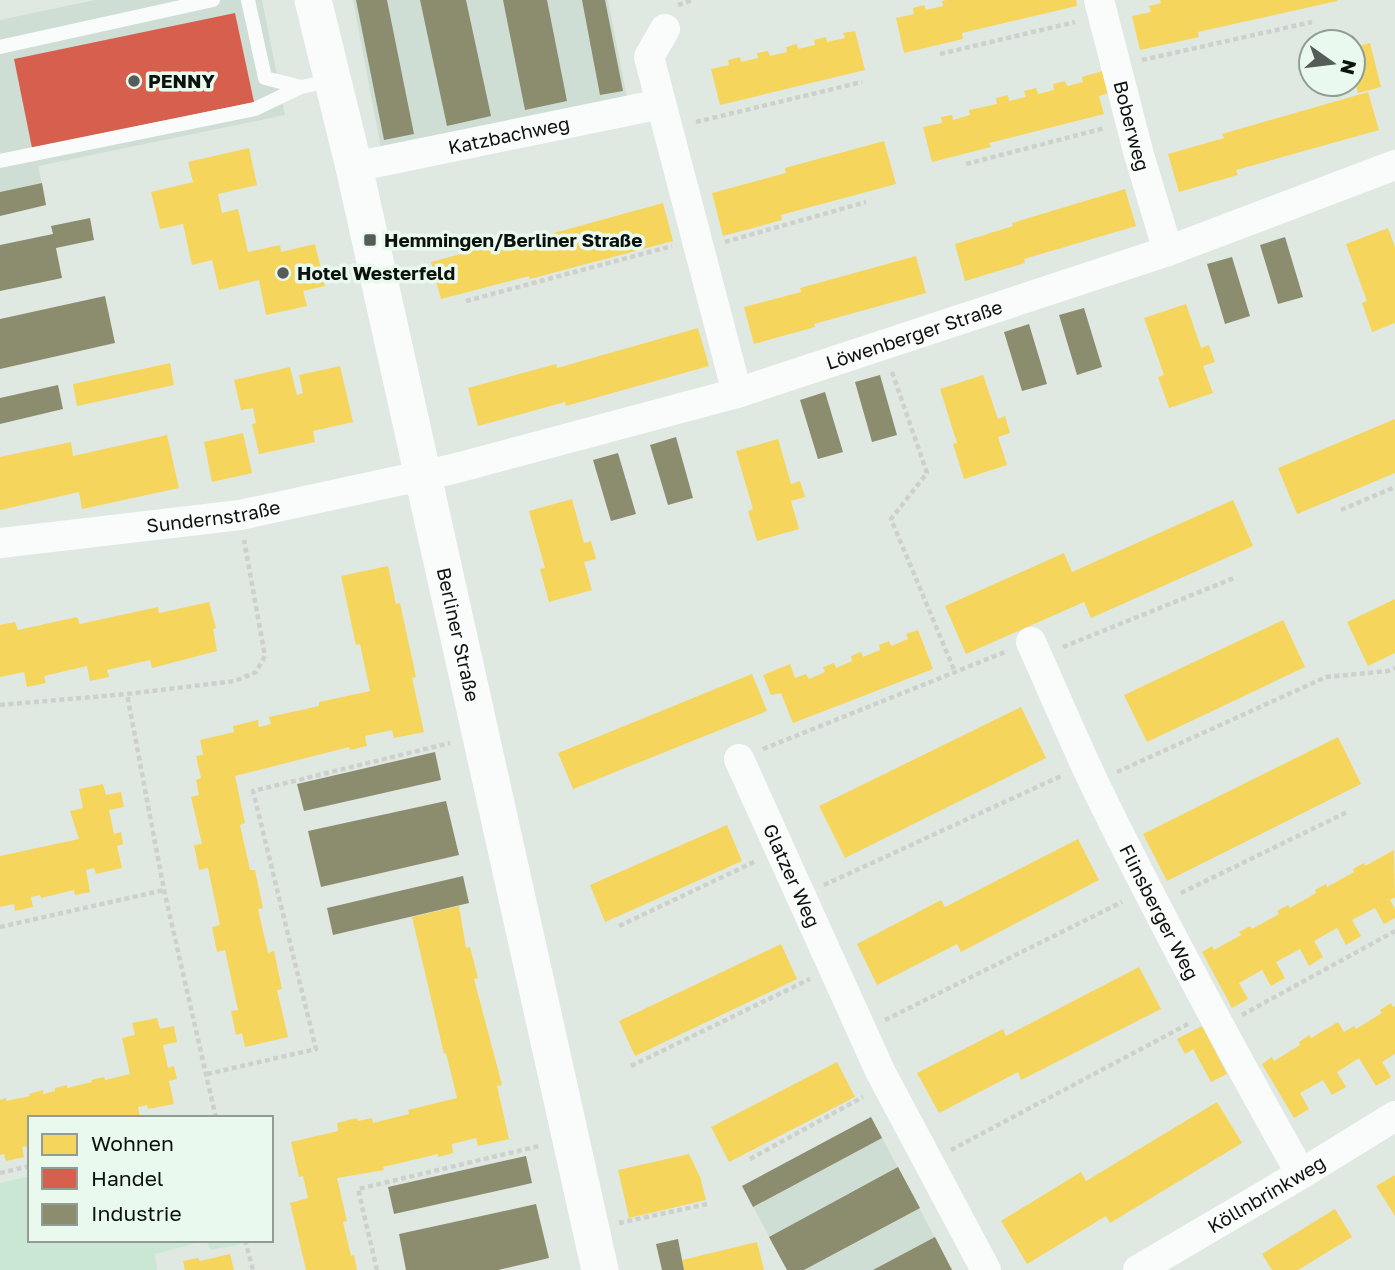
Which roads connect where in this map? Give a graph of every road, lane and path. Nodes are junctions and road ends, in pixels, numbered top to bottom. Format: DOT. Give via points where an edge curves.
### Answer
graph roads {
  1 [pos="213,0"];
  2 [pos="248,0"];
  3 [pos="313,0"];
  4 [pos="1101,8"];
  5 [pos="1312,22"];
  6 [pos="665,29"];
  7 [pos="5,46"];
  8 [pos="940,54"];
  9 [pos="1116,66"];
  10 [pos="862,82"];
  11 [pos="317,84"];
  12 [pos="664,116"];
  13 [pos="1130,122"];
  14 [pos="0,160"];
  15 [pos="966,164"];
  16 [pos="1395,165"];
  17 [pos="354,167"];
  18 [pos="866,202"];
  19 [pos="698,244"];
  20 [pos="1168,251"];
  21 [pos="466,301"];
  22 [pos="882,344"];
  23 [pos="737,393"];
  24 [pos="423,475"];
  25 [pos="1395,487"];
  26 [pos="1341,510"];
  27 [pos="240,515"];
  28 [pos="0,543"];
  29 [pos="1234,578"];
  30 [pos="1034,649"];
  31 [pos="1395,668"];
  32 [pos="955,672"];
  33 [pos="127,694"];
  34 [pos="0,705"];
  35 [pos="481,735"];
  36 [pos="739,759"];
  37 [pos="1090,774"];
  38 [pos="1347,812"];
  39 [pos="780,850"];
  40 [pos="164,890"];
  41 [pos="801,896"];
  42 [pos="1152,897"];
  43 [pos="619,926"];
  44 [pos="0,927"];
  45 [pos="1395,931"];
  46 [pos="834,967"];
  47 [pos="1215,1020"];
  48 [pos="862,1031"];
  49 [pos="631,1066"];
  50 [pos="207,1074"];
  51 [pos="888,1084"];
  52 [pos="216,1116"];
  53 [pos="1395,1116"];
  54 [pos="571,1139"];
  55 [pos="750,1159"];
  56 [pos="929,1162"];
  57 [pos="28,1167"];
  58 [pos="0,1173"];
  59 [pos="1301,1174"];
  60 [pos="708,1204"];
  61 [pos="591,1230"];
  62 [pos="246,1242"];
  63 [pos="253,1270"];
  64 [pos="377,1270"];
  65 [pos="600,1270"];
  66 [pos="986,1270"];
  67 [pos="1138,1270"];
  1 -- 7 [label="lane"];
  2 -- 11 [label="lane" via="265,78"];
  3 -- 11 [label="street, Berliner Straße"];
  4 -- 8 [label="path"];
  4 -- 9 [label="street, Boberweg"];
  5 -- 9 [label="path"];
  6 -- 12 [label="street" via="649,57"];
  9 -- 13 [label="street, Boberweg"];
  10 -- 12 [label="path"];
  11 -- 14 [label="lane" via="255,109"];
  11 -- 17 [label="street, Berliner Straße"];
  12 -- 17 [label="street, Katzbachweg"];
  12 -- 19 [label="street"];
  13 -- 15 [label="path"];
  13 -- 20 [label="street, Boberweg"];
  16 -- 20 [label="street, Löwenberger Straße"];
  17 -- 24 [label="street, Berliner Straße"];
  18 -- 19 [label="path"];
  19 -- 21 [label="path"];
  19 -- 23 [label="street"];
  20 -- 22 [label="street, Löwenberger Straße"];
  22 -- 23 [label="street, Löwenberger Straße"];
  22 -- 32 [label="path" via="927,473 891,519"];
  23 -- 24 [label="street, Löwenberger Straße"];
  24 -- 27 [label="street, Sundernstraße"];
  24 -- 35 [label="street, Berliner Straße"];
  25 -- 26 [label="path"];
  27 -- 28 [label="street, Sundernstraße"];
  27 -- 33 [label="path" via="265,656 256,672 234,681"];
  29 -- 30 [label="path"];
  30 -- 32 [label="path"];
  30 -- 37 [label="street, Flinsberger Weg"];
  31 -- 37 [label="path" via="1326,677"];
  32 -- 36 [label="path"];
  33 -- 34 [label="path"];
  33 -- 40 [label="path"];
  35 -- 50 [label="path" via="253,791 316,1049"];
  35 -- 54 [label="street, Berliner Straße"];
  36 -- 39 [label="street, Glatzer Weg"];
  37 -- 41 [label="path"];
  37 -- 42 [label="street, Flinsberger Weg"];
  38 -- 42 [label="path"];
  39 -- 41 [label="street, Glatzer Weg"];
  39 -- 43 [label="path"];
  40 -- 44 [label="path"];
  40 -- 50 [label="path"];
  41 -- 46 [label="street, Glatzer Weg"];
  42 -- 47 [label="street, Flinsberger Weg"];
  42 -- 48 [label="path"];
  45 -- 47 [label="path"];
  46 -- 48 [label="street, Glatzer Weg"];
  46 -- 49 [label="path"];
  47 -- 56 [label="path"];
  47 -- 59 [label="street, Flinsberger Weg"];
  48 -- 51 [label="street, Glatzer Weg"];
  50 -- 52 [label="path"];
  51 -- 55 [label="path"];
  51 -- 56 [label="street, Glatzer Weg"];
  53 -- 59 [label="street, Köllnbrinkweg"];
  54 -- 61 [label="street, Berliner Straße"];
  54 -- 64 [label="path" via="358,1189"];
  56 -- 66 [label="street, Glatzer Weg"];
  57 -- 58 [label="path"];
  59 -- 67 [label="street, Köllnbrinkweg"];
  60 -- 61 [label="path"];
  61 -- 65 [label="street, Berliner Straße"];
  62 -- 63 [label="path"];
}
